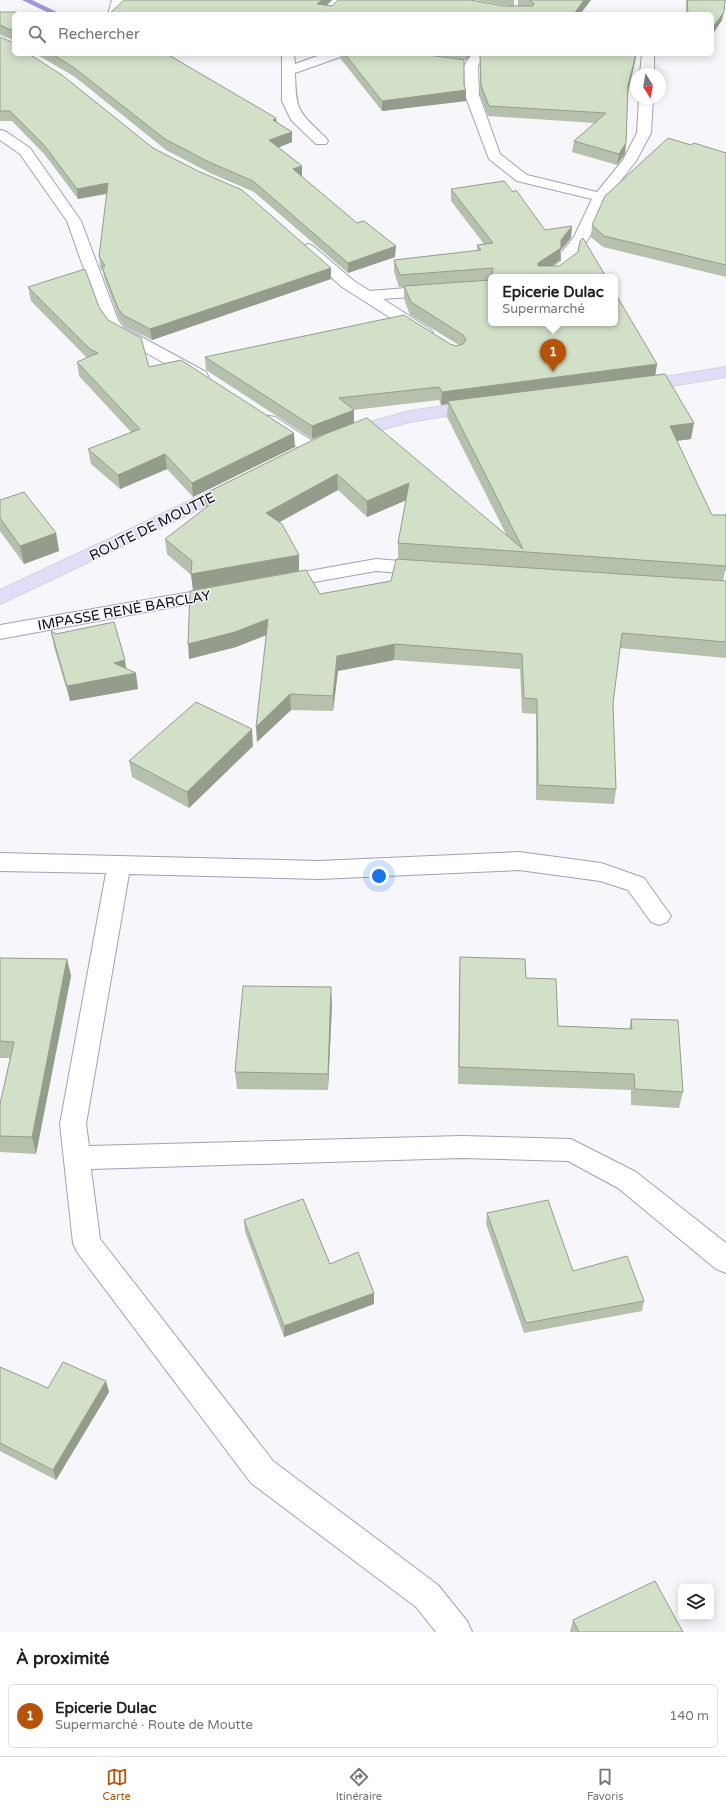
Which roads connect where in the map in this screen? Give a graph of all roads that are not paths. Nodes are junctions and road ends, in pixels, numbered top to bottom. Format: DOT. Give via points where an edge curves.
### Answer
graph roads {
  1 [pos="118,0"];
  2 [pos="115,12"];
  3 [pos="288,56"];
  4 [pos="329,56"];
  5 [pos="477,56"];
  6 [pos="648,56"];
  7 [pos="456,64"];
  8 [pos="471,66"];
  9 [pos="647,68"];
  10 [pos="288,71"];
  11 [pos="646,104"];
  12 [pos="0,134"];
  13 [pos="321,141"];
  14 [pos="600,197"];
  15 [pos="295,238"];
  16 [pos="551,274"];
  17 [pos="488,286"];
  18 [pos="367,296"];
  19 [pos="437,340"];
  20 [pos="726,372"];
  21 [pos="213,384"];
  22 [pos="620,388"];
  23 [pos="496,404"];
  24 [pos="259,414"];
  25 [pos="317,446"];
  26 [pos="248,479"];
  27 [pos="439,570"];
  28 [pos="266,585"];
  29 [pos="235,590"];
  30 [pos="0,598"];
  31 [pos="0,632"];
  32 [pos="0,862"];
  33 [pos="119,864"];
  34 [pos="659,916"];
  35 [pos="77,1158"];
  36 [pos="726,1260"];
  37 [pos="456,1632"];
  1 -- 2 [label="street"];
  3 -- 10 [label="street"];
  4 -- 10 [label="street"];
  5 -- 8 [label="street"];
  6 -- 9 [label="street"];
  7 -- 8 [label="street"];
  8 -- 14 [label="street" via="472,95 494,156 522,178"];
  10 -- 13 [label="street" via="289,101 296,117"];
  11 -- 14 [label="street" via="644,133 629,161"];
  12 -- 21 [label="street" via="25,151 74,221 110,320 117,330"];
  14 -- 16 [label="street" via="581,238 569,253 568,263"];
  15 -- 18 [label="street" via="348,284"];
  17 -- 18 [label="street"];
  18 -- 19 [label="street"];
  20 -- 22 [label="main road"];
  23 -- 25 [label="main road" via="419,414 373,424"];
  24 -- 25 [label="street"];
  26 -- 30 [label="main road, ROUTE DE MOUTTE"];
  27 -- 28 [label="street" via="376,565"];
  29 -- 31 [label="street, IMPASSE RENÉ BARCLAY"];
  32 -- 33 [label="street"];
  33 -- 34 [label="street" via="319,870 519,861 601,872 636,884"];
  33 -- 35 [label="street" via="73,1124"];
  35 -- 36 [label="street" via="462,1147 571,1150 627,1180"];
  35 -- 37 [label="street" via="87,1243 262,1472 427,1596"];
}
